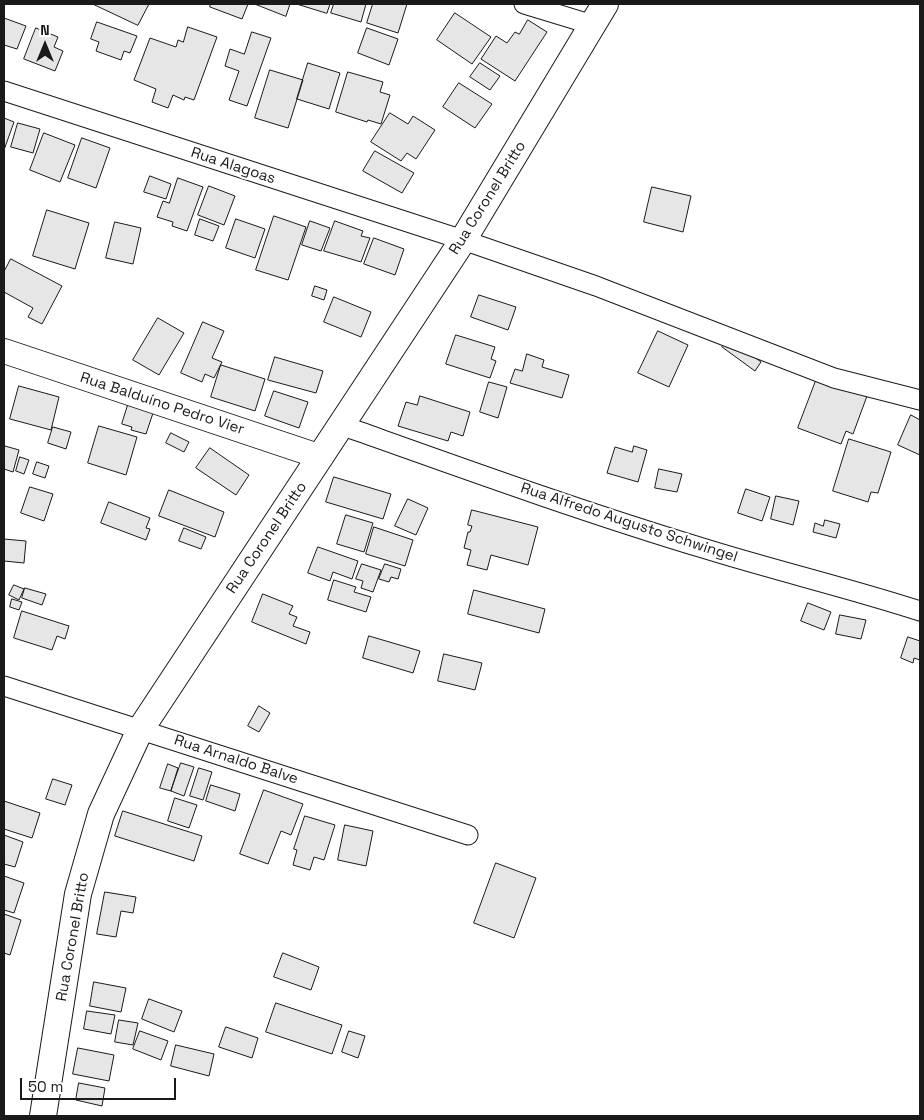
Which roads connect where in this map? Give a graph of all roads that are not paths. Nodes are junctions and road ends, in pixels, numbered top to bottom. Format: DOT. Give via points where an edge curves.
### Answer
graph roads {
  1 [pos="524,4"];
  2 [pos="599,15"];
  3 [pos="4,91"];
  4 [pos="463,240"];
  5 [pos="4,351"];
  6 [pos="920,400"];
  7 [pos="341,426"];
  8 [pos="321,457"];
  9 [pos="920,610"];
  10 [pos="4,686"];
  11 [pos="140,730"];
  12 [pos="468,835"];
  13 [pos="43,1116"];
  1 -- 2 [label="street"];
  2 -- 4 [label="main road, Rua Coronel Britto"];
  3 -- 4 [label="street, Rua Alagoas"];
  4 -- 6 [label="street, Rua Alagoas" via="596,286 834,378"];
  4 -- 7 [label="main road, Rua Coronel Britto"];
  5 -- 8 [label="street, Rua Balduíno Pedro Vier"];
  7 -- 8 [label="main road, Rua Coronel Britto"];
  7 -- 9 [label="street, Rua Alfredo Augusto Schwingel" via="607,518"];
  8 -- 11 [label="main road, Rua Coronel Britto"];
  10 -- 11 [label="street, Rua Arnaldo Balve"];
  11 -- 12 [label="street, Rua Arnaldo Balve"];
  11 -- 13 [label="main road, Rua Coronel Britto" via="101,814 78,894"];
}
